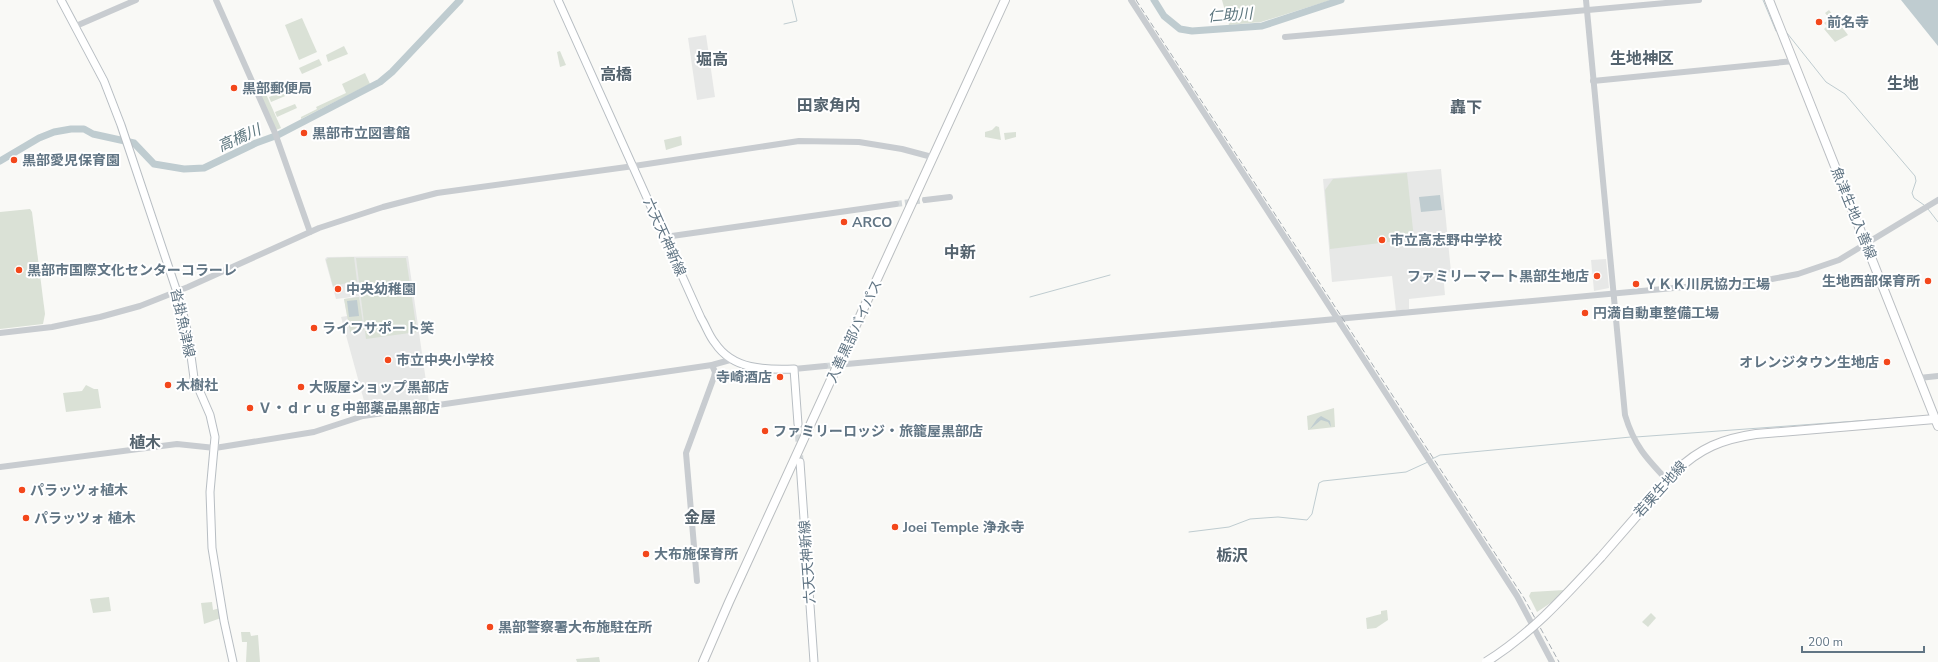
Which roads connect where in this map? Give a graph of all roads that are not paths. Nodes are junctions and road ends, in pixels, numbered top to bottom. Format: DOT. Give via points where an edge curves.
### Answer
graph roads {
  1 [pos="61,0"];
  2 [pos="136,0"];
  3 [pos="216,0"];
  4 [pos="558,0"];
  5 [pos="1005,0"];
  6 [pos="1130,0"];
  7 [pos="1586,0"];
  8 [pos="1699,0"];
  9 [pos="1769,0"];
  10 [pos="1588,11"];
  11 [pos="76,26"];
  12 [pos="1285,37"];
  13 [pos="1794,61"];
  14 [pos="1593,81"];
  15 [pos="932,157"];
  16 [pos="634,166"];
  17 [pos="950,196"];
  18 [pos="925,200"];
  19 [pos="1938,200"];
  20 [pos="896,204"];
  21 [pos="310,232"];
  22 [pos="665,237"];
  23 [pos="1866,245"];
  24 [pos="177,292"];
  25 [pos="1613,293"];
  26 [pos="1336,319"];
  27 [pos="0,333"];
  28 [pos="730,360"];
  29 [pos="847,364"];
  30 [pos="712,365"];
  31 [pos="825,366"];
  32 [pos="794,369"];
  33 [pos="1938,376"];
  34 [pos="1919,378"];
  35 [pos="1936,423"];
  36 [pos="798,424"];
  37 [pos="215,448"];
  38 [pos="800,462"];
  39 [pos="0,467"];
  40 [pos="1667,480"];
  41 [pos="697,581"];
  42 [pos="233,662"];
  43 [pos="703,662"];
  44 [pos="814,662"];
  45 [pos="1486,662"];
  46 [pos="1552,662"];
  1 -- 11 [label="main road, 沓掛魚津線"];
  2 -- 11 [label="street"];
  3 -- 21 [label="street" via="275,133"];
  4 -- 16 [label="main road, 六天天神新線"];
  5 -- 15 [label="main road, 入善黒部バイパス"];
  6 -- 26 [label="street"];
  7 -- 10 [label="street"];
  8 -- 10 [label="street"];
  9 -- 13 [label="main road, 魚津生地入善線"];
  10 -- 12 [label="street"];
  10 -- 14 [label="street"];
  11 -- 24 [label="main road, 沓掛魚津線" via="104,80"];
  13 -- 14 [label="street"];
  13 -- 23 [label="main road, 魚津生地入善線"];
  14 -- 25 [label="street"];
  15 -- 16 [label="street" via="878,144 823,140 799,141"];
  15 -- 43 [label="main road, 入善黒部バイパス"];
  16 -- 21 [label="street" via="437,193 376,209"];
  16 -- 22 [label="main road, 六天天神新線"];
  17 -- 18 [label="street"];
  19 -- 23 [label="street"];
  20 -- 22 [label="street"];
  21 -- 24 [label="street"];
  22 -- 28 [label="main road, 六天天神新線" via="701,318 715,344"];
  23 -- 25 [label="street" via="1839,260 1785,276"];
  23 -- 34 [label="main road, 魚津生地入善線"];
  24 -- 27 [label="street" via="100,317 52,327"];
  24 -- 37 [label="main road, 沓掛魚津線" via="185,319 194,378 210,414"];
  25 -- 26 [label="street"];
  25 -- 40 [label="street" via="1624,415 1638,448"];
  26 -- 29 [label="street"];
  26 -- 46 [label="street" via="1517,596"];
  28 -- 30 [label="street"];
  28 -- 32 [label="main road, 六天天神新線" via="755,368"];
  30 -- 37 [label="street" via="363,416 314,432"];
  30 -- 41 [label="street" via="714,377 686,453"];
  31 -- 32 [label="street"];
  32 -- 36 [label="main road"];
  33 -- 34 [label="street"];
  34 -- 35 [label="main road, 魚津生地入善線"];
  35 -- 40 [label="main road, 若栗生地線" via="1735,437 1693,455"];
  37 -- 39 [label="street" via="177,444"];
  37 -- 42 [label="main road, 沓掛魚津線" via="210,492 212,548"];
  38 -- 44 [label="main road, 六天天神新線"];
  40 -- 45 [label="main road, 若栗生地線, bridge" via="1550,612 1530,631"];
}
